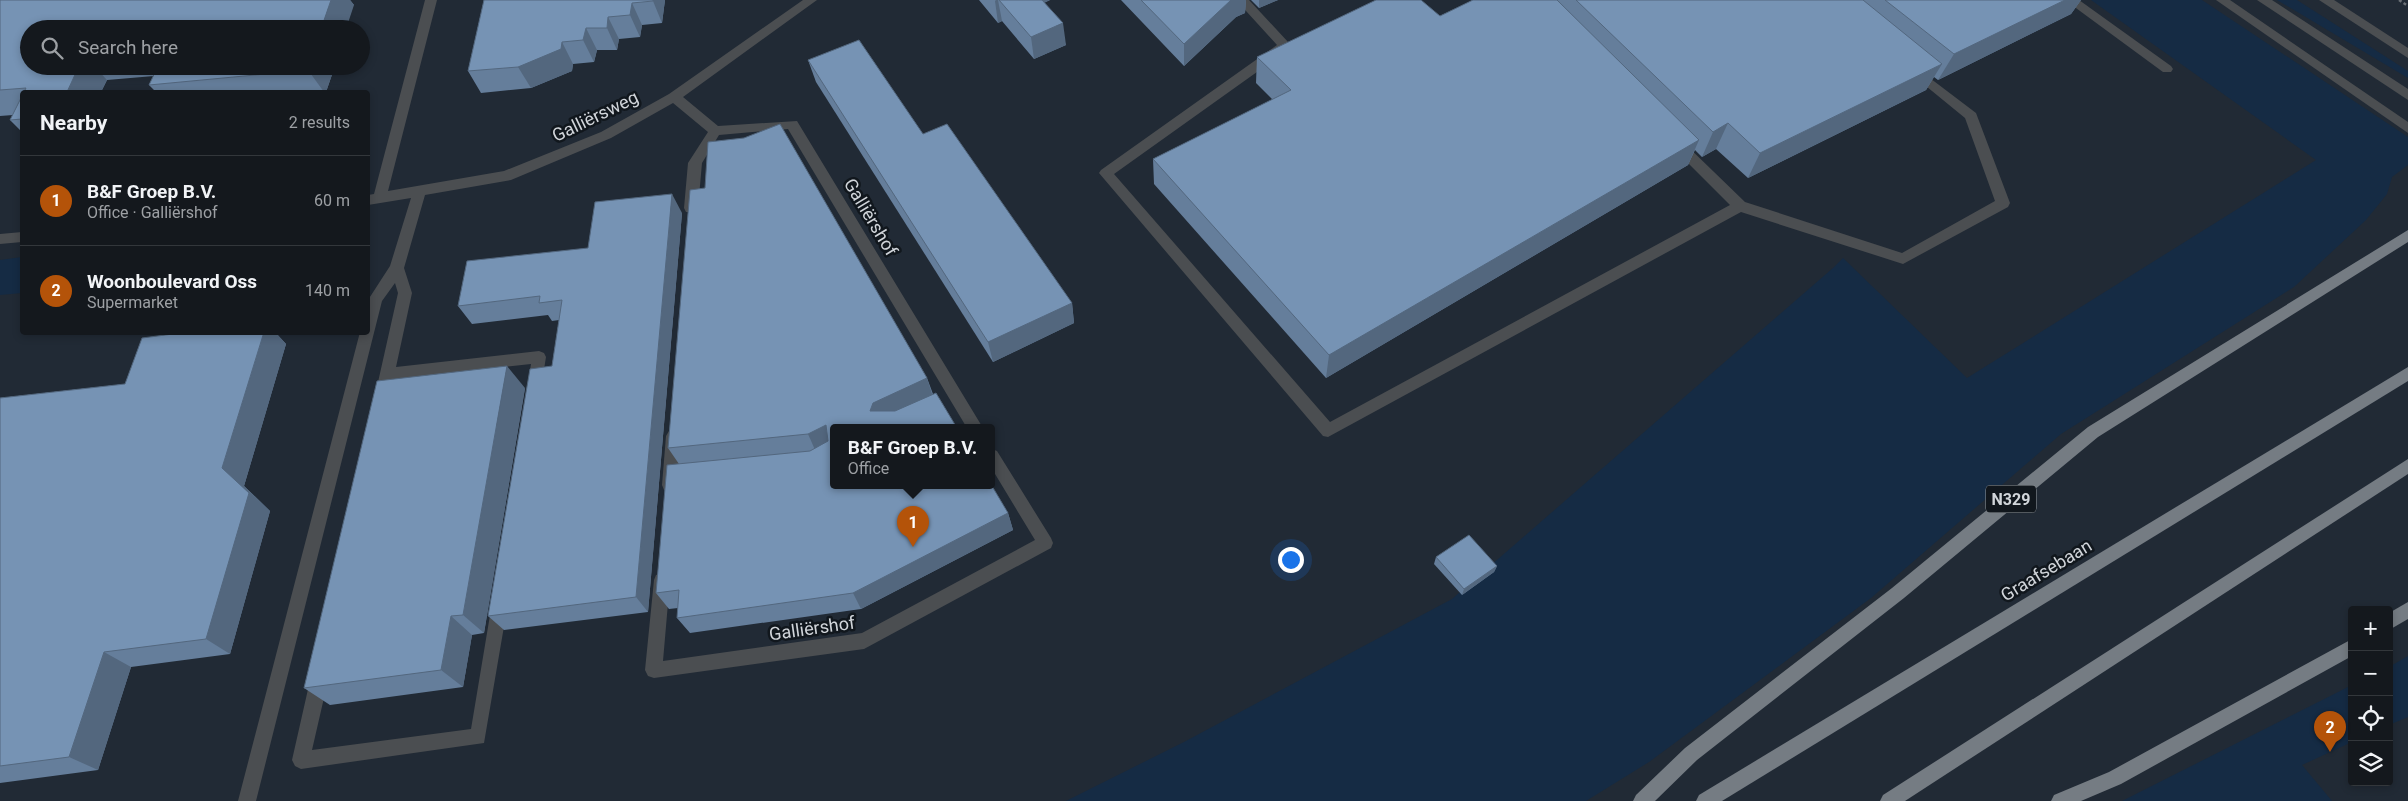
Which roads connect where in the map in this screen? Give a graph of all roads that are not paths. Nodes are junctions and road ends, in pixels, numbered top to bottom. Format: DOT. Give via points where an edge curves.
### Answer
graph roads {
  1 [pos="431,0"];
  2 [pos="811,0"];
  3 [pos="1242,0"];
  4 [pos="2071,0"];
  5 [pos="2222,0"];
  6 [pos="2263,0"];
  7 [pos="2325,0"];
  8 [pos="2408,54"];
  9 [pos="1903,61"];
  10 [pos="2167,69"];
  11 [pos="2408,95"];
  12 [pos="674,97"];
  13 [pos="2408,128"];
  14 [pos="715,131"];
  15 [pos="1671,137"];
  16 [pos="419,192"];
  17 [pos="374,199"];
  18 [pos="1740,206"];
  19 [pos="690,221"];
  20 [pos="2408,235"];
  21 [pos="20,237"];
  22 [pos="0,239"];
  23 [pos="397,268"];
  24 [pos="370,319"];
  25 [pos="366,335"];
  26 [pos="2408,373"];
  27 [pos="387,374"];
  28 [pos="955,396"];
  29 [pos="938,404"];
  30 [pos="531,406"];
  31 [pos="378,412"];
  32 [pos="676,416"];
  33 [pos="972,424"];
  34 [pos="995,461"];
  35 [pos="2408,466"];
  36 [pos="691,473"];
  37 [pos="671,475"];
  38 [pos="668,504"];
  39 [pos="664,562"];
  40 [pos="502,591"];
  41 [pos="2408,610"];
  42 [pos="2393,619"];
  43 [pos="2348,649"];
  44 [pos="323,664"];
  45 [pos="247,801"];
  46 [pos="1642,801"];
  47 [pos="1705,801"];
  48 [pos="1889,801"];
  49 [pos="2060,801"];
  1 -- 17 [label="street"];
  2 -- 12 [label="street, Galliërsweg"];
  3 -- 18 [label="street" via="1289,44 1106,173 1328,431"];
  4 -- 10 [label="street"];
  5 -- 13 [label="street"];
  6 -- 11 [label="street"];
  7 -- 8 [label="street"];
  9 -- 18 [label="street" via="1971,116 2003,203 1903,259"];
  12 -- 14 [label="street"];
  12 -- 16 [label="street, Galliërsweg" via="606,135 506,176"];
  14 -- 19 [label="street" via="695,163"];
  14 -- 28 [label="street, Galliërshof" via="792,124"];
  15 -- 18 [label="street"];
  16 -- 17 [label="street, Galliërsweg"];
  16 -- 23 [label="street"];
  20 -- 46 [label="main road, N329" via="2093,432 1898,593 1691,754"];
  21 -- 22 [label="street"];
  23 -- 24 [label="street" via="375,300"];
  23 -- 27 [label="street" via="405,293"];
  25 -- 45 [label="street"];
  26 -- 47 [label="main road, Graafsebaan"];
  27 -- 30 [label="street" via="539,357"];
  27 -- 31 [label="street"];
  28 -- 29 [label="street"];
  28 -- 33 [label="street, Galliërshof"];
  32 -- 37 [label="street"];
  34 -- 39 [label="street, Galliërshof" via="1045,543 864,642 654,670"];
  35 -- 48 [label="main road"];
  36 -- 37 [label="street"];
  37 -- 38 [label="street"];
  40 -- 44 [label="street" via="478,737 301,760"];
  41 -- 42 [label="main road"];
  43 -- 49 [label="main road" via="2115,778"];
}
